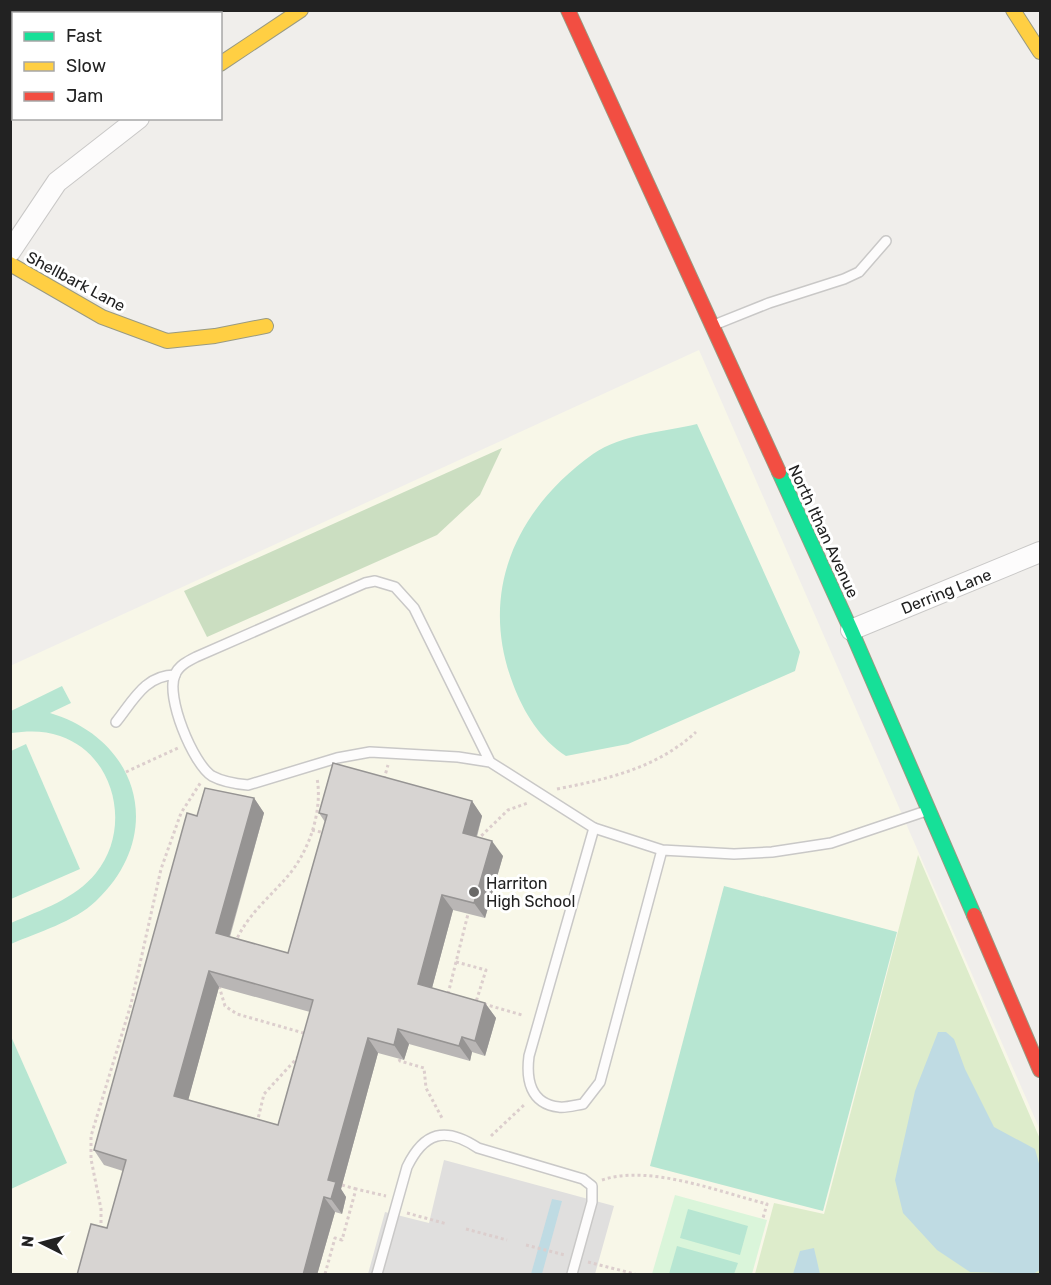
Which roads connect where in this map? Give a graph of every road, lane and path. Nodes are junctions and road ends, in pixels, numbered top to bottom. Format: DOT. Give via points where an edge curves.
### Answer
graph roads {
  1 [pos="300,10"];
  2 [pos="568,10"];
  3 [pos="1013,10"];
  4 [pos="1041,52"];
  5 [pos="222,63"];
  6 [pos="132,120"];
  7 [pos="114,125"];
  8 [pos="886,241"];
  9 [pos="10,252"];
  10 [pos="10,264"];
  11 [pos="266,326"];
  12 [pos="712,326"];
  13 [pos="1041,552"];
  14 [pos="851,630"];
  15 [pos="175,675"];
  16 [pos="116,722"];
  17 [pos="696,732"];
  18 [pos="179,747"];
  19 [pos="490,762"];
  20 [pos="389,763"];
  21 [pos="126,772"];
  22 [pos="317,776"];
  23 [pos="201,781"];
  24 [pos="382,788"];
  25 [pos="557,789"];
  26 [pos="528,803"];
  27 [pos="927,810"];
  28 [pos="594,828"];
  29 [pos="312,830"];
  30 [pos="328,833"];
  31 [pos="475,843"];
  32 [pos="662,850"];
  33 [pos="468,914"];
  34 [pos="232,950"];
  35 [pos="456,962"];
  36 [pos="219,987"];
  37 [pos="440,992"];
  38 [pos="448,994"];
  39 [pos="456,996"];
  40 [pos="522,1015"];
  41 [pos="306,1043"];
  42 [pos="303,1051"];
  43 [pos="399,1059"];
  44 [pos="1041,1070"];
  45 [pos="524,1105"];
  46 [pos="442,1118"];
  47 [pos="255,1131"];
  48 [pos="491,1136"];
  49 [pos="602,1180"];
  50 [pos="342,1185"];
  51 [pos="356,1189"];
  52 [pos="387,1196"];
  53 [pos="407,1213"];
  54 [pos="763,1218"];
  55 [pos="447,1224"];
  56 [pos="466,1229"];
  57 [pos="102,1230"];
  58 [pos="507,1240"];
  59 [pos="526,1245"];
  60 [pos="565,1256"];
  61 [pos="586,1261"];
  62 [pos="325,1275"];
  63 [pos="377,1275"];
  64 [pos="572,1275"];
  65 [pos="635,1275"];
  1 -- 5 [label="street"];
  2 -- 12 [label="street, North Ithan Avenue"];
  3 -- 4 [label="street"];
  6 -- 7 [label="street"];
  7 -- 9 [label="street" via="57,182"];
  8 -- 12 [label="lane" via="859,272"];
  10 -- 11 [label="street, Shellbark Lane" via="102,317 166,341"];
  12 -- 14 [label="street, North Ithan Avenue"];
  13 -- 14 [label="street, Derring Lane"];
  14 -- 27 [label="street, North Ithan Avenue"];
  15 -- 16 [label="lane" via="150,680"];
  15 -- 19 [label="lane" via="173,703 190,744 212,776 236,784 259,783 337,758 370,752 408,752"];
  15 -- 19 [label="lane" via="196,657 365,583 384,584 394,587 414,608"];
  17 -- 25 [label="path" via="652,764"];
  18 -- 21 [label="path"];
  19 -- 28 [label="lane"];
  20 -- 24 [label="path"];
  22 -- 29 [label="path" via="320,794"];
  23 -- 57 [label="path" via="181,813 161,869 131,1004 91,1136"];
  26 -- 31 [label="path" via="508,810"];
  27 -- 32 [label="lane" via="831,843 772,852"];
  27 -- 44 [label="street, North Ithan Avenue"];
  28 -- 32 [label="lane"];
  28 -- 32 [label="lane" via="527,1067 526,1078 538,1099 559,1107 583,1104 600,1082"];
  29 -- 30 [label="path"];
  29 -- 34 [label="path" via="298,861 250,915"];
  33 -- 35 [label="path"];
  35 -- 38 [label="path"];
  35 -- 40 [label="path" via="486,970 475,1001"];
  36 -- 41 [label="path" via="225,1006 237,1014 309,1034"];
  37 -- 38 [label="path"];
  38 -- 39 [label="path"];
  42 -- 47 [label="path" via="264,1094"];
  43 -- 46 [label="path" via="424,1068 426,1088"];
  45 -- 48 [label="path"];
  49 -- 54 [label="path" via="618,1175 655,1176 767,1204"];
  50 -- 51 [label="path"];
  51 -- 52 [label="path"];
  51 -- 62 [label="path" via="342,1240 335,1238"];
  53 -- 55 [label="path"];
  56 -- 58 [label="path"];
  59 -- 60 [label="path"];
  61 -- 65 [label="path"];
  63 -- 64 [label="lane" via="407,1167 415,1151 428,1139 447,1134 488,1151 583,1179 592,1186 592,1202"];
}
